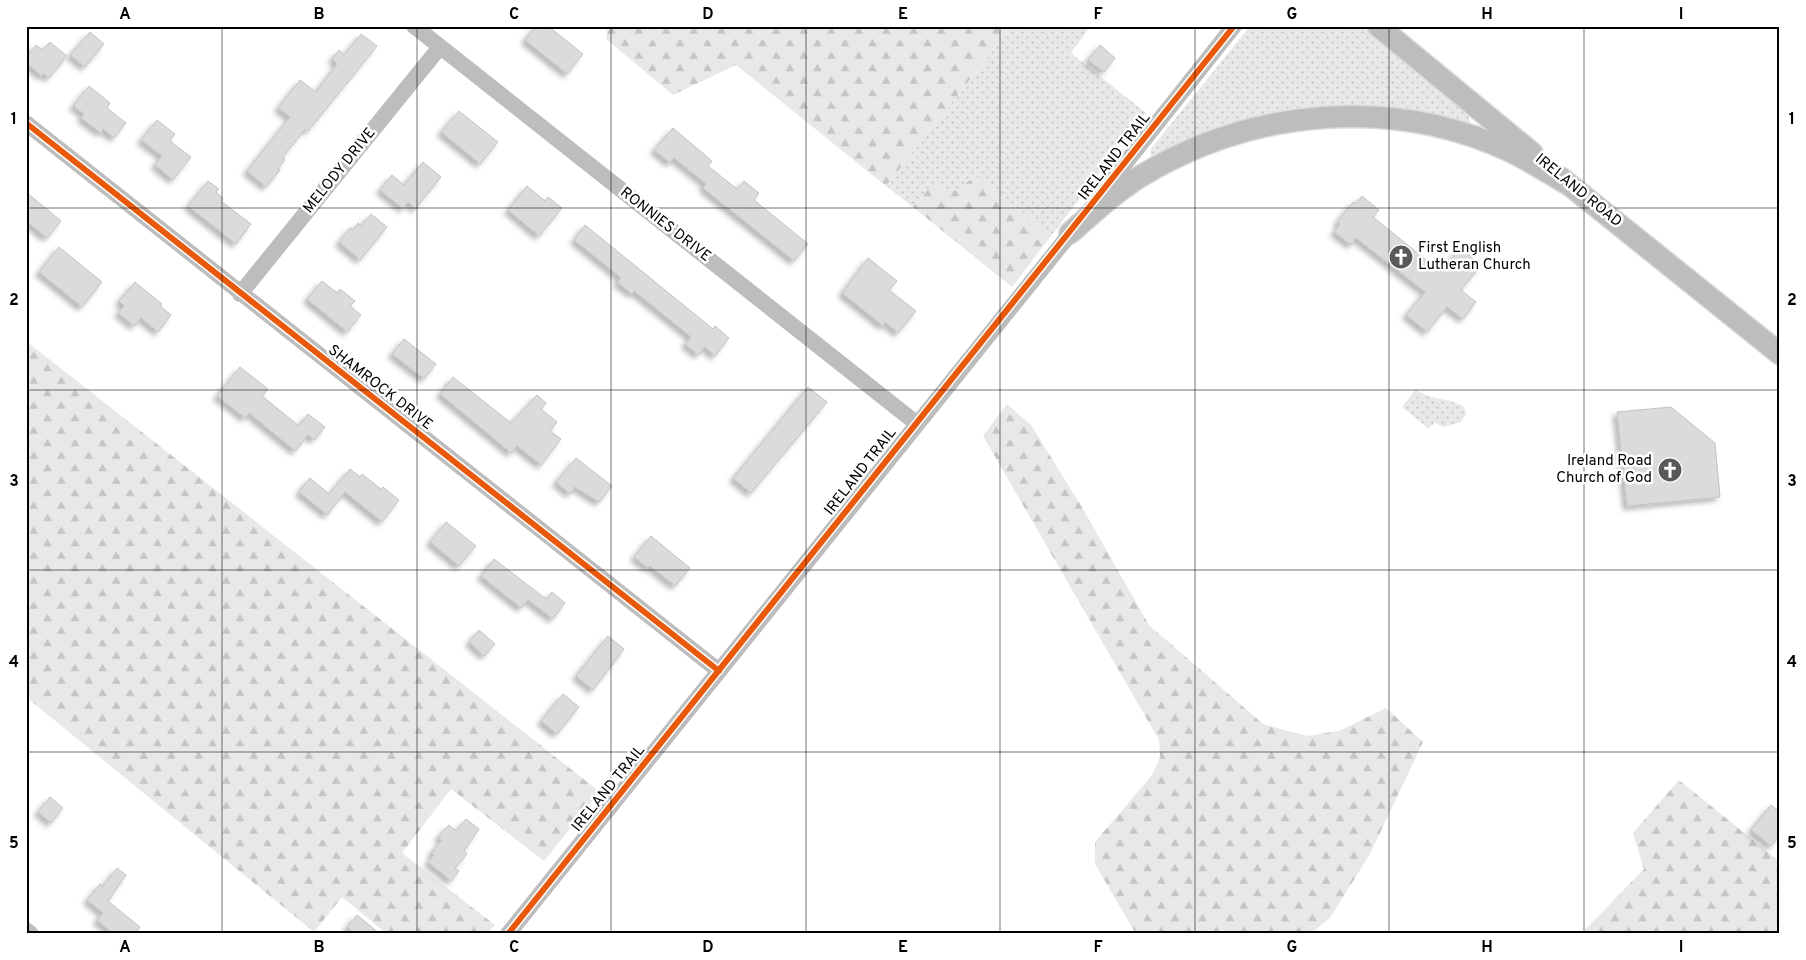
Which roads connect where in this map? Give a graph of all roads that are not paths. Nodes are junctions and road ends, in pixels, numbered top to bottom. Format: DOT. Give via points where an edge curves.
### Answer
graph roads {
  1 [pos="414,26"];
  2 [pos="1234,26"];
  3 [pos="1378,26"];
  4 [pos="440,47"];
  5 [pos="26,123"];
  6 [pos="1571,186"];
  7 [pos="1070,233"];
  8 [pos="240,294"];
  9 [pos="1780,354"];
  10 [pos="916,423"];
  11 [pos="719,671"];
  12 [pos="26,930"];
  13 [pos="31,934"];
  14 [pos="508,934"];
  1 -- 4 [label="street, RONNIES DRIVE"];
  2 -- 7 [label="street, IRELAND TRAIL"];
  3 -- 6 [label="main road, IRELAND ROAD"];
  4 -- 8 [label="street, MELODY DRIVE"];
  4 -- 10 [label="street, RONNIES DRIVE"];
  5 -- 8 [label="street, SHAMROCK DRIVE"];
  6 -- 7 [label="main road" via="1512,152 1435,126 1369,116 1308,118 1244,131 1173,159 1110,198"];
  6 -- 9 [label="main road, IRELAND ROAD"];
  7 -- 10 [label="street, IRELAND TRAIL"];
  8 -- 11 [label="street, SHAMROCK DRIVE"];
  10 -- 11 [label="street, IRELAND TRAIL"];
  11 -- 14 [label="street, IRELAND TRAIL"];
  12 -- 13 [label="street"];
}
